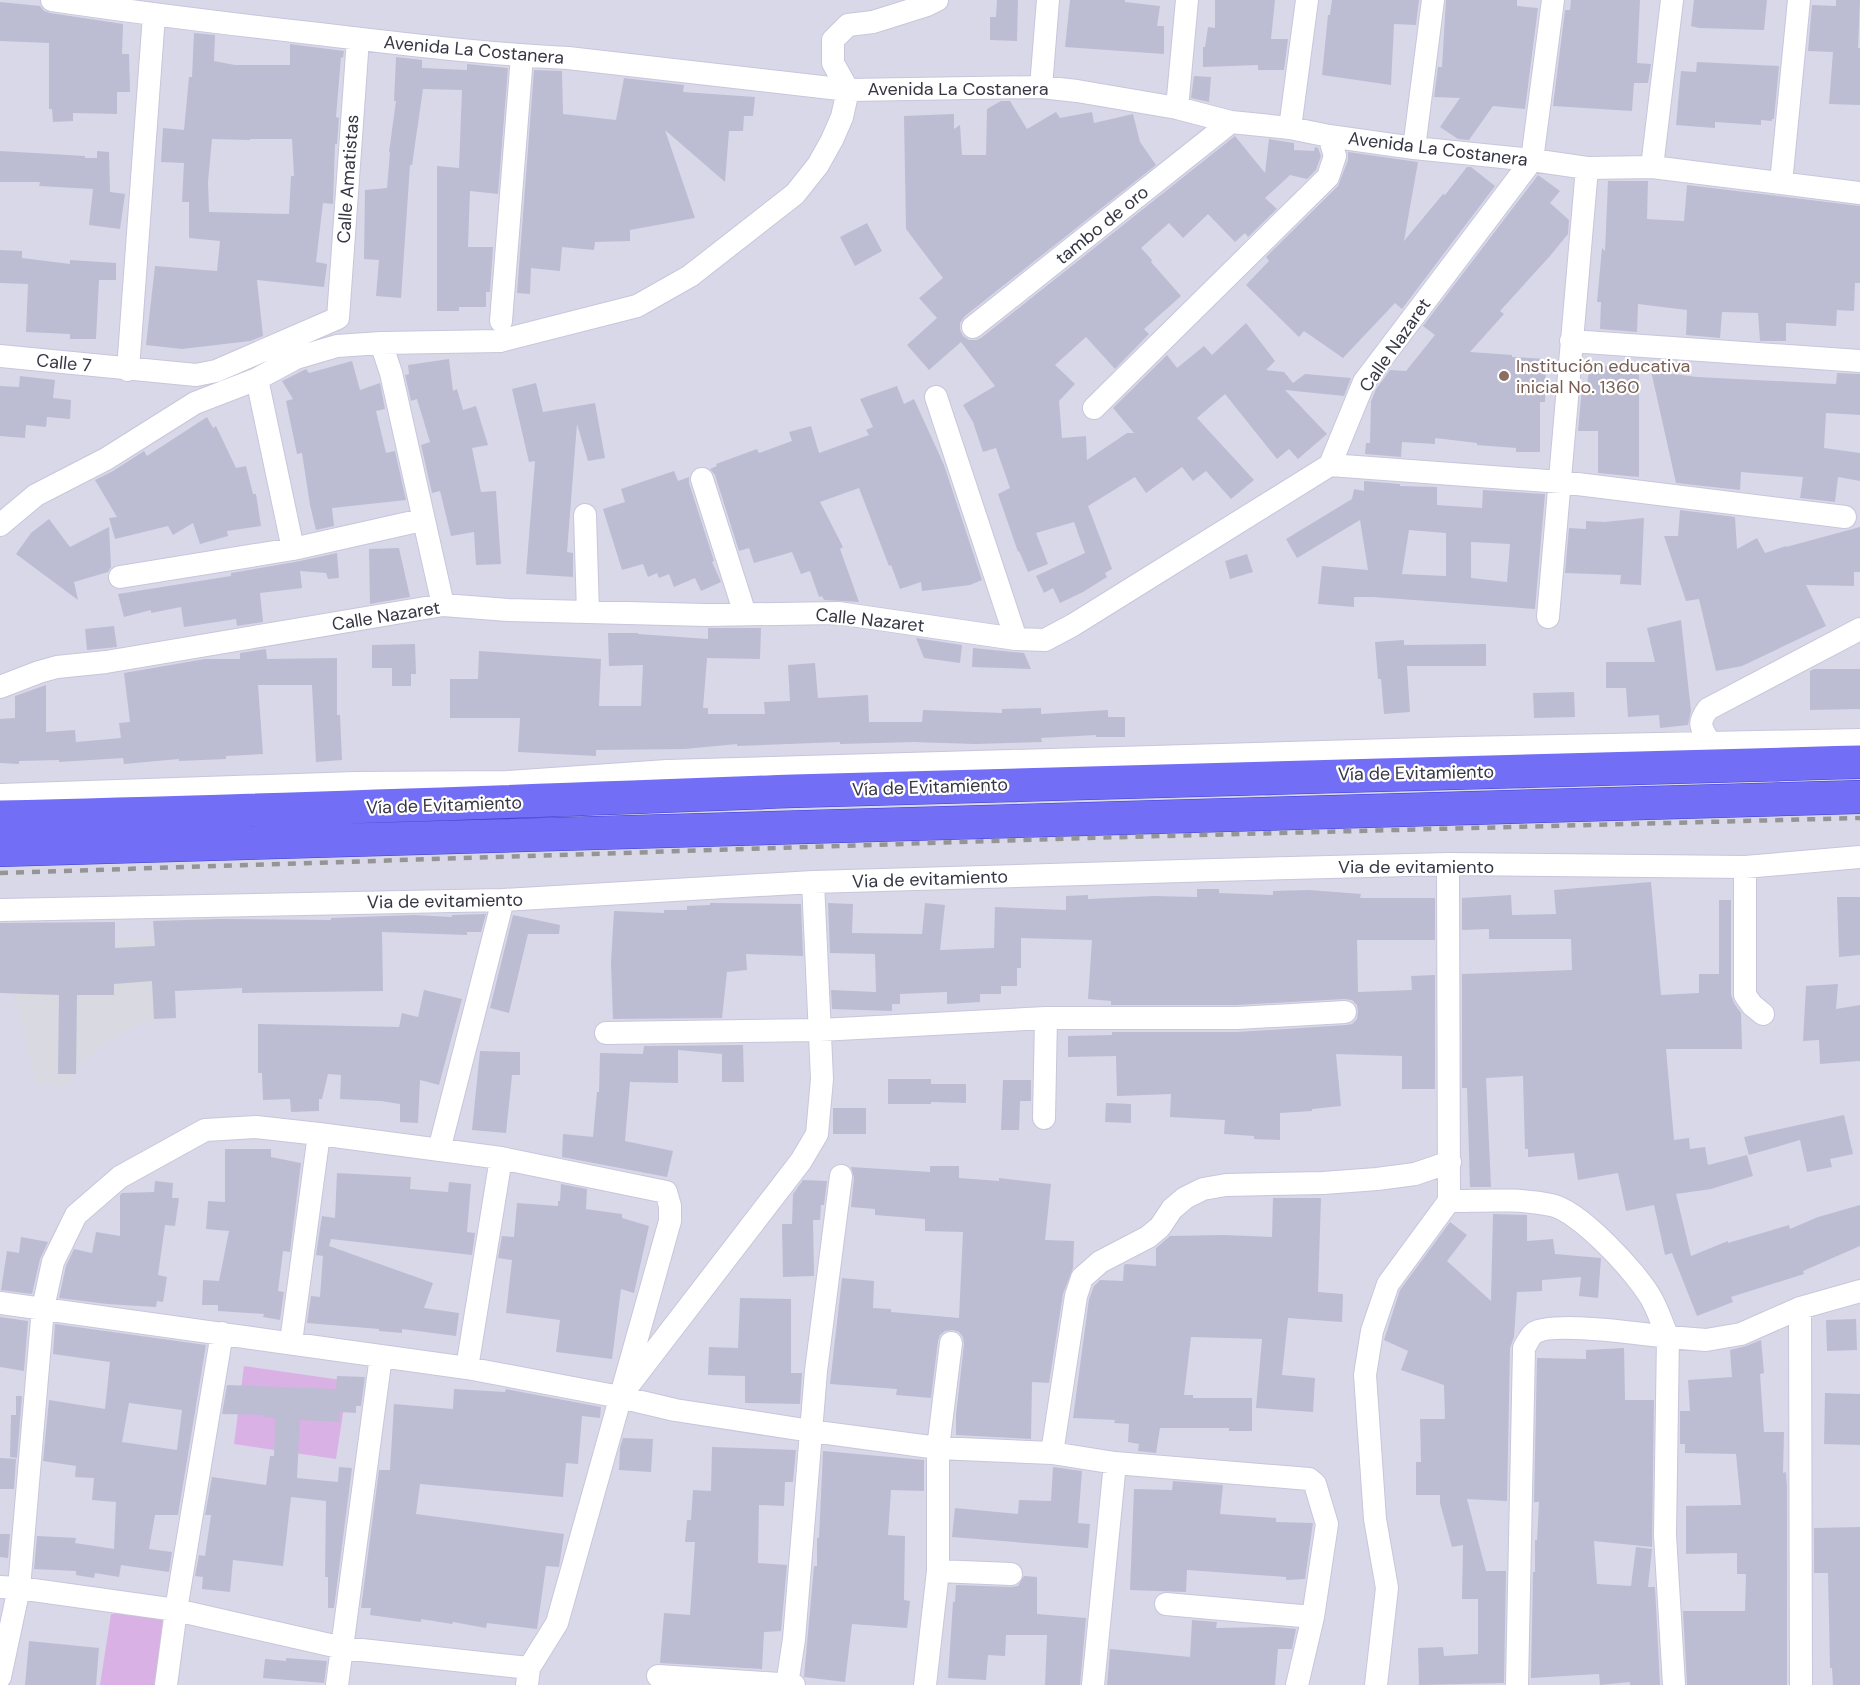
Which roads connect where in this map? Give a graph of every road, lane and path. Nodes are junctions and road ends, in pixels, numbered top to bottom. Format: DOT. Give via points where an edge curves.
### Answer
graph roads {
  1 [pos="52,0"];
  2 [pos="937,0"];
  3 [pos="1048,0"];
  4 [pos="1187,0"];
  5 [pos="1307,0"];
  6 [pos="1433,0"];
  7 [pos="1553,0"];
  8 [pos="1672,0"];
  9 [pos="1799,0"];
  10 [pos="154,15"];
  11 [pos="358,39"];
  12 [pos="522,56"];
  13 [pos="1041,87"];
  14 [pos="848,90"];
  15 [pos="1177,108"];
  16 [pos="1230,122"];
  17 [pos="1290,128"];
  18 [pos="1329,136"];
  19 [pos="1414,148"];
  20 [pos="1532,160"];
  21 [pos="1652,167"];
  22 [pos="1587,168"];
  23 [pos="1781,183"];
  24 [pos="1860,193"];
  25 [pos="338,318"];
  26 [pos="501,321"];
  27 [pos="974,327"];
  28 [pos="1571,341"];
  29 [pos="381,343"];
  30 [pos="0,356"];
  31 [pos="1860,361"];
  32 [pos="128,370"];
  33 [pos="257,379"];
  34 [pos="936,396"];
  35 [pos="1094,408"];
  36 [pos="1330,465"];
  37 [pos="702,479"];
  38 [pos="1561,482"];
  39 [pos="585,515"];
  40 [pos="1845,517"];
  41 [pos="422,520"];
  42 [pos="0,525"];
  43 [pos="293,549"];
  44 [pos="120,577"];
  45 [pos="442,605"];
  46 [pos="588,612"];
  47 [pos="745,614"];
  48 [pos="1548,617"];
  49 [pos="1860,629"];
  50 [pos="1016,639"];
  51 [pos="0,687"];
  52 [pos="1860,740"];
  53 [pos="1709,742"];
  54 [pos="1860,762"];
  55 [pos="0,795"];
  56 [pos="1860,798"];
  57 [pos="0,817"];
  58 [pos="0,850"];
  59 [pos="1860,857"];
  60 [pos="1448,864"];
  61 [pos="1745,867"];
  62 [pos="813,882"];
  63 [pos="503,900"];
  64 [pos="0,910"];
  65 [pos="1345,1012"];
  66 [pos="1762,1014"];
  67 [pos="1046,1018"];
  68 [pos="820,1030"];
  69 [pos="606,1033"];
  70 [pos="1044,1118"];
  71 [pos="319,1134"];
  72 [pos="439,1150"];
  73 [pos="501,1158"];
  74 [pos="1450,1162"];
  75 [pos="841,1176"];
  76 [pos="1449,1201"];
  77 [pos="1860,1291"];
  78 [pos="0,1303"];
  79 [pos="43,1308"];
  80 [pos="1800,1308"];
  81 [pos="222,1333"];
  82 [pos="1668,1337"];
  83 [pos="291,1342"];
  84 [pos="951,1343"];
  85 [pos="381,1356"];
  86 [pos="467,1368"];
  87 [pos="620,1397"];
  88 [pos="811,1431"];
  89 [pos="938,1448"];
  90 [pos="1052,1453"];
  91 [pos="1115,1463"];
  92 [pos="938,1571"];
  93 [pos="1011,1574"];
  94 [pos="10,1587"];
  95 [pos="1166,1604"];
  96 [pos="176,1610"];
  97 [pos="1313,1617"];
  98 [pos="343,1648"];
  99 [pos="528,1676"];
  100 [pos="657,1676"];
  101 [pos="0,1677"];
  102 [pos="166,1685"];
  103 [pos="337,1685"];
  104 [pos="787,1685"];
  105 [pos="794,1685"];
  106 [pos="925,1685"];
  107 [pos="1093,1685"];
  108 [pos="1297,1685"];
  109 [pos="1376,1685"];
  110 [pos="1517,1685"];
  111 [pos="1674,1685"];
  112 [pos="1800,1685"];
  1 -- 10 [label="street, Avenida La Costanera"];
  2 -- 14 [label="street" via="873,22 848,26 833,40 833,63"];
  3 -- 13 [label="street"];
  4 -- 15 [label="street"];
  5 -- 17 [label="street"];
  6 -- 19 [label="street"];
  7 -- 20 [label="street"];
  8 -- 21 [label="street"];
  9 -- 23 [label="street"];
  10 -- 11 [label="street, Avenida La Costanera"];
  10 -- 32 [label="street"];
  11 -- 12 [label="street, Avenida La Costanera"];
  11 -- 25 [label="street, Calle Amatistas"];
  12 -- 14 [label="street, Avenida La Costanera"];
  12 -- 26 [label="street"];
  13 -- 14 [label="street, Avenida La Costanera"];
  13 -- 15 [label="street, Avenida La Costanera"];
  14 -- 29 [label="street" via="832,140 795,194 690,276 637,306 500,341"];
  15 -- 16 [label="street, Avenida La Costanera"];
  16 -- 17 [label="street, Avenida La Costanera"];
  16 -- 27 [label="street, tambo de oro"];
  17 -- 18 [label="street, Avenida La Costanera"];
  18 -- 19 [label="street, Avenida La Costanera"];
  18 -- 35 [label="street" via="1335,156 1328,177"];
  19 -- 20 [label="street, Avenida La Costanera"];
  20 -- 22 [label="street, Avenida La Costanera"];
  20 -- 36 [label="street, Calle Nazaret" via="1364,382"];
  21 -- 22 [label="street, Avenida La Costanera"];
  21 -- 23 [label="street, Avenida La Costanera"];
  22 -- 28 [label="street"];
  23 -- 24 [label="street, Avenida La Costanera"];
  25 -- 32 [label="street, Calle 7" via="216,371 196,375"];
  28 -- 31 [label="street"];
  28 -- 38 [label="street"];
  29 -- 33 [label="street" via="337,346 296,358"];
  29 -- 41 [label="street"];
  30 -- 32 [label="street, Calle 7"];
  33 -- 42 [label="street" via="195,403 106,459 36,495"];
  33 -- 43 [label="street"];
  34 -- 50 [label="street"];
  36 -- 38 [label="street"];
  36 -- 50 [label="street, Calle Nazaret" via="1073,625 1045,640"];
  37 -- 47 [label="street"];
  38 -- 40 [label="street"];
  38 -- 48 [label="street"];
  39 -- 46 [label="street"];
  41 -- 43 [label="street"];
  41 -- 45 [label="street"];
  43 -- 44 [label="street"];
  45 -- 46 [label="street, Calle Nazaret"];
  45 -- 51 [label="street, Calle Nazaret" via="57,668"];
  46 -- 47 [label="street, Calle Nazaret"];
  47 -- 50 [label="street, Calle Nazaret" via="838,613"];
  49 -- 53 [label="street" via="1708,709 1700,725"];
  52 -- 53 [label="street"];
  53 -- 55 [label="street" via="667,771 507,782"];
  54 -- 57 [label="highway, Vía de Evitamiento"];
  56 -- 58 [label="highway, Vía de Evitamiento"];
  59 -- 61 [label="street, Via de evitamiento"];
  60 -- 61 [label="street, Via de evitamiento"];
  60 -- 62 [label="street, Via de evitamiento"];
  60 -- 74 [label="street"];
  61 -- 66 [label="street" via="1745,995"];
  62 -- 63 [label="street, Via de evitamiento"];
  62 -- 68 [label="street"];
  63 -- 64 [label="street, Via de evitamiento"];
  63 -- 72 [label="street"];
  65 -- 67 [label="street" via="1237,1018"];
  67 -- 68 [label="street"];
  67 -- 70 [label="street"];
  68 -- 69 [label="street"];
  68 -- 87 [label="street" via="822,1079 817,1134 801,1161"];
  71 -- 72 [label="street"];
  71 -- 79 [label="street" via="256,1127 205,1130 120,1177 76,1215 53,1262"];
  71 -- 83 [label="street"];
  72 -- 73 [label="street"];
  73 -- 86 [label="street"];
  73 -- 87 [label="street" via="666,1192 670,1221"];
  74 -- 76 [label="street"];
  74 -- 90 [label="street" via="1415,1174 1377,1179 1226,1185 1203,1189 1185,1198 1148,1238 1100,1262 1082,1278"];
  75 -- 88 [label="street"];
  76 -- 82 [label="street" via="1509,1201 1565,1209 1622,1260 1642,1284"];
  76 -- 109 [label="street" via="1389,1284 1372,1331 1365,1375 1375,1519 1387,1588"];
  77 -- 80 [label="street"];
  78 -- 79 [label="street"];
  79 -- 81 [label="street"];
  79 -- 94 [label="street"];
  80 -- 82 [label="street" via="1741,1334 1706,1340"];
  80 -- 112 [label="street"];
  81 -- 83 [label="street"];
  81 -- 96 [label="street"];
  82 -- 110 [label="street" via="1610,1329 1544,1329 1533,1333 1524,1348"];
  82 -- 111 [label="street" via="1665,1535"];
  83 -- 85 [label="street"];
  84 -- 89 [label="street"];
  85 -- 86 [label="street"];
  85 -- 98 [label="street"];
  86 -- 87 [label="street"];
  87 -- 88 [label="street" via="675,1410"];
  87 -- 99 [label="street" via="556,1623"];
  88 -- 89 [label="street"];
  88 -- 104 [label="street"];
  89 -- 90 [label="street"];
  89 -- 92 [label="street"];
  90 -- 91 [label="street"];
  91 -- 97 [label="street" via="1309,1479 1315,1484 1326,1524"];
  91 -- 107 [label="street"];
  92 -- 93 [label="street"];
  92 -- 106 [label="street"];
  94 -- 96 [label="street"];
  94 -- 101 [label="street"];
  95 -- 97 [label="street"];
  96 -- 98 [label="street"];
  96 -- 102 [label="street"];
  97 -- 108 [label="street"];
  98 -- 99 [label="street"];
  98 -- 103 [label="street"];
  100 -- 104 [label="street"];
  104 -- 105 [label="street"];
}
